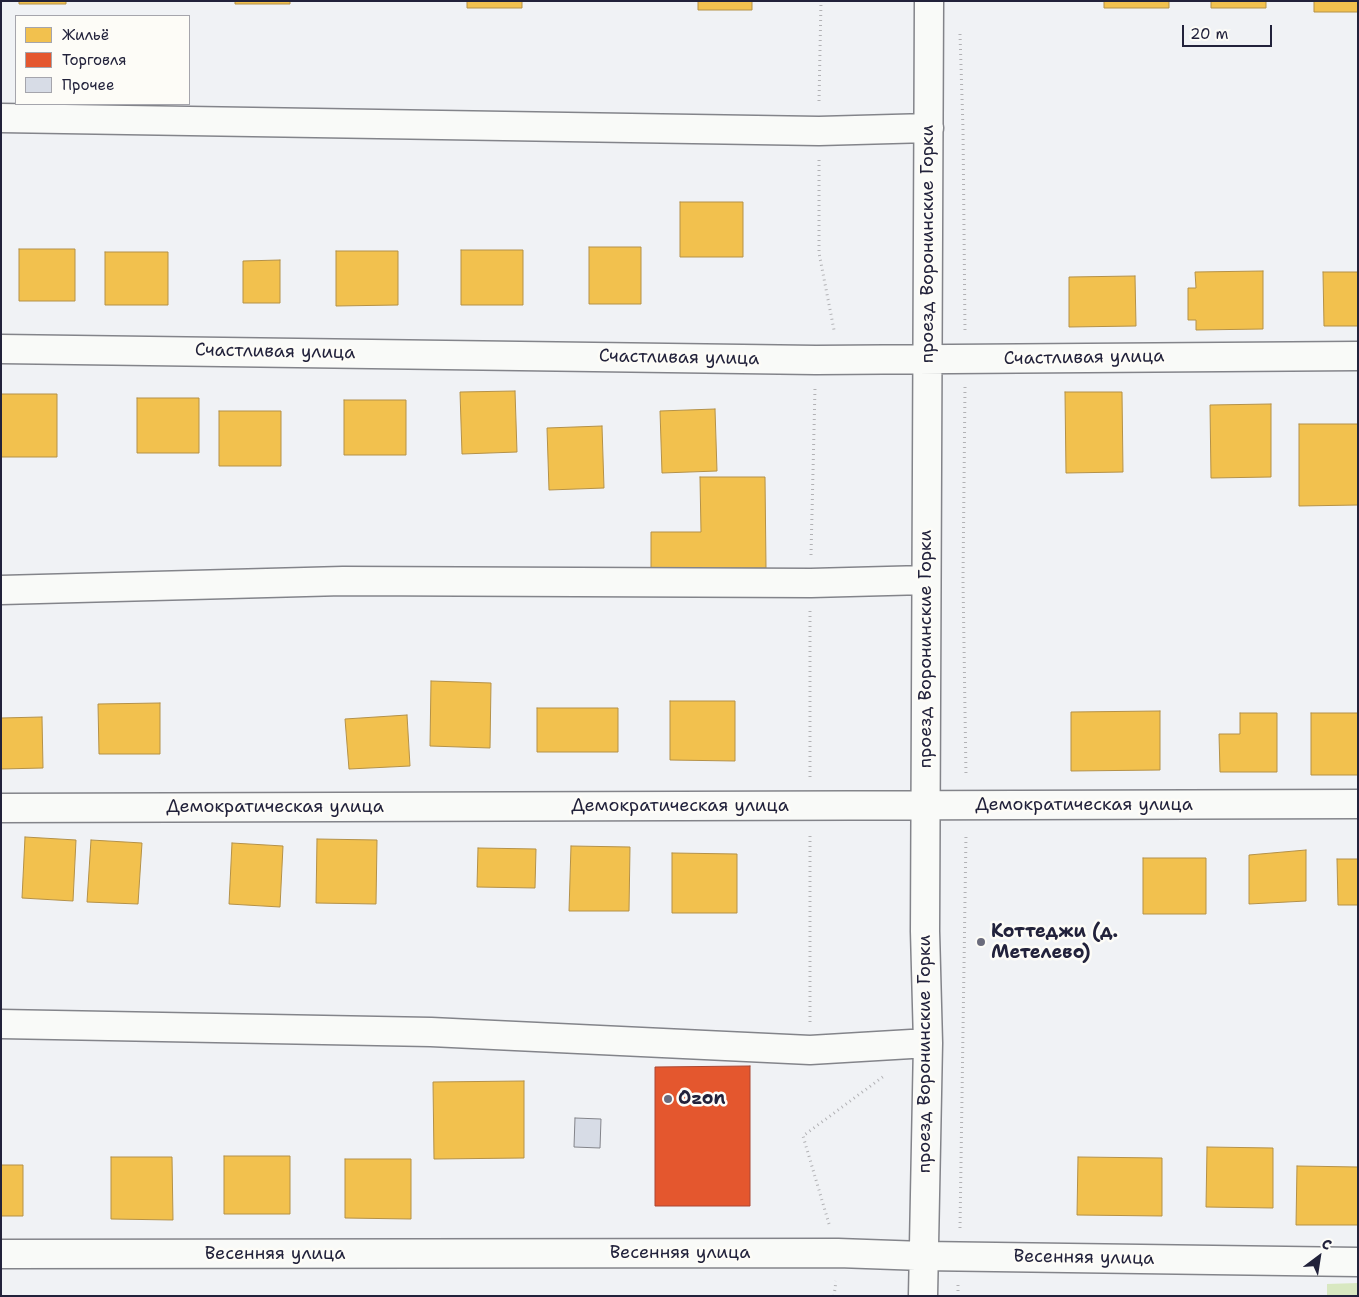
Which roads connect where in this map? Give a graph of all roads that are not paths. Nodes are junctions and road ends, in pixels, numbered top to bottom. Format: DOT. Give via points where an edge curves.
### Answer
graph roads {
  1 [pos="929,1"];
  2 [pos="1,118"];
  3 [pos="928,128"];
  4 [pos="1,349"];
  5 [pos="1358,356"];
  6 [pos="928,360"];
  7 [pos="926,580"];
  8 [pos="1,590"];
  9 [pos="1358,804"];
  10 [pos="925,806"];
  11 [pos="1,808"];
  12 [pos="1,1024"];
  13 [pos="928,1043"];
  14 [pos="1,1254"];
  15 [pos="923,1256"];
  16 [pos="1358,1262"];
  17 [pos="923,1296"];
  1 -- 3 [label="street, проезд Воронинские Горки"];
  2 -- 3 [label="street" via="819,131"];
  3 -- 6 [label="street, проезд Воронинские Горки"];
  4 -- 6 [label="street, Счастливая улица"];
  5 -- 6 [label="street, Счастливая улица"];
  6 -- 7 [label="street, проезд Воронинские Горки"];
  7 -- 8 [label="street" via="810,583 343,581"];
  7 -- 10 [label="street, проезд Воронинские Горки"];
  9 -- 10 [label="street, Демократическая улица"];
  10 -- 11 [label="street, Демократическая улица"];
  10 -- 13 [label="street, проезд Воронинские Горки"];
  12 -- 13 [label="street" via="431,1032 810,1050"];
  13 -- 15 [label="street, проезд Воронинские Горки"];
  14 -- 15 [label="street, Весенняя улица" via="838,1253"];
  15 -- 16 [label="street, Весенняя улица"];
  15 -- 17 [label="street, проезд Воронинские Горки"];
}
